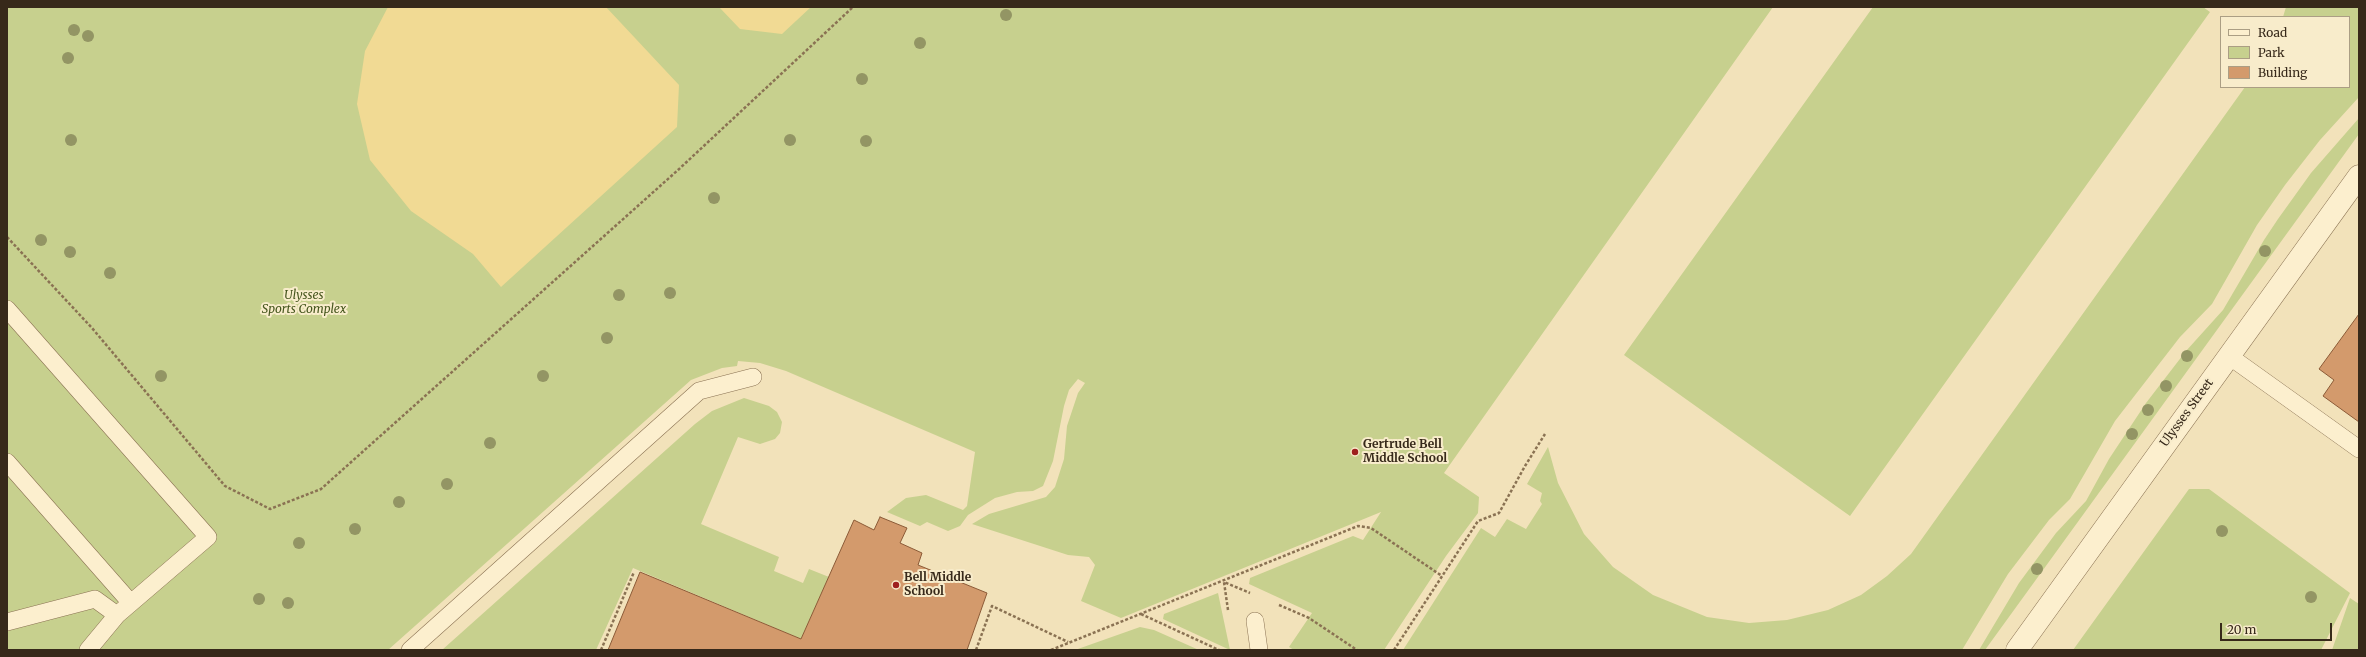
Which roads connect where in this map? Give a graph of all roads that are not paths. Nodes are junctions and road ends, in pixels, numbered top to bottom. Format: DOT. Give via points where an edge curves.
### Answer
graph roads {
  1 [pos="2359,176"];
  2 [pos="7,309"];
  3 [pos="2229,356"];
  4 [pos="753,377"];
  5 [pos="2359,449"];
  6 [pos="7,462"];
  7 [pos="130,602"];
  8 [pos="117,615"];
  9 [pos="1255,621"];
  10 [pos="7,622"];
  11 [pos="88,650"];
  12 [pos="410,650"];
  13 [pos="1259,650"];
  14 [pos="2017,650"];
  1 -- 3 [label="street, Ulysses Street"];
  2 -- 7 [label="lane" via="208,537"];
  3 -- 5 [label="lane"];
  3 -- 14 [label="street, Ulysses Street"];
  4 -- 12 [label="lane" via="700,391"];
  6 -- 7 [label="lane"];
  7 -- 8 [label="lane"];
  8 -- 10 [label="lane" via="95,599"];
  8 -- 11 [label="lane"];
  9 -- 13 [label="lane"];
}
